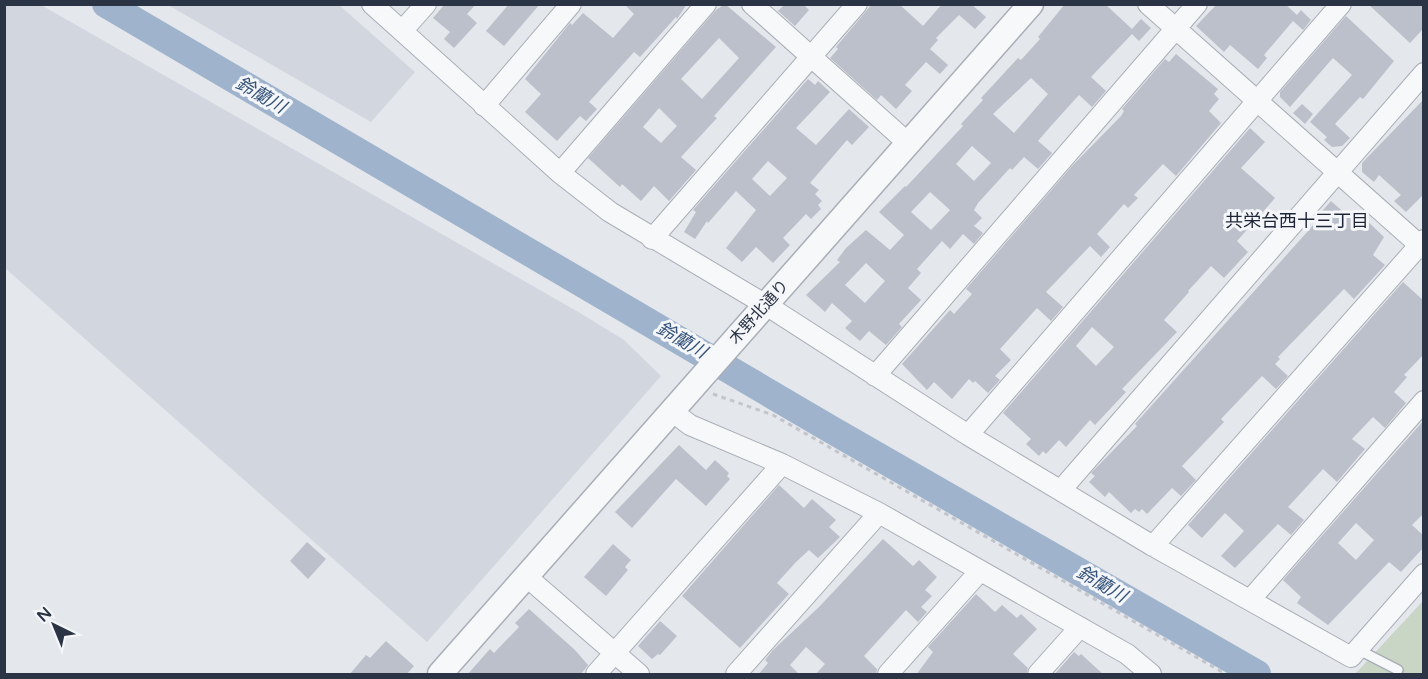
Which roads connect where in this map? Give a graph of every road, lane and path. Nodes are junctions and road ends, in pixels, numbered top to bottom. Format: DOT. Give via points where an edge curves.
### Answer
graph roads {
  1 [pos="372,4"];
  2 [pos="426,4"];
  3 [pos="571,4"];
  4 [pos="706,4"];
  5 [pos="753,4"];
  6 [pos="857,4"];
  7 [pos="1031,4"];
  8 [pos="1148,4"];
  9 [pos="1197,4"];
  10 [pos="1341,4"];
  11 [pos="1176,29"];
  12 [pos="402,31"];
  13 [pos="811,56"];
  14 [pos="1424,73"];
  15 [pos="1257,100"];
  16 [pos="484,106"];
  17 [pos="909,144"];
  18 [pos="1337,171"];
  19 [pos="560,173"];
  20 [pos="652,239"];
  21 [pos="1422,244"];
  22 [pos="766,305"];
  23 [pos="875,376"];
  24 [pos="706,386"];
  25 [pos="1424,401"];
  26 [pos="673,412"];
  27 [pos="968,435"];
  28 [pos="782,464"];
  29 [pos="1061,490"];
  30 [pos="879,513"];
  31 [pos="1154,546"];
  32 [pos="980,571"];
  33 [pos="1424,574"];
  34 [pos="527,577"];
  35 [pos="1250,600"];
  36 [pos="1080,627"];
  37 [pos="1357,649"];
  38 [pos="615,654"];
  39 [pos="1398,670"];
  40 [pos="440,675"];
  41 [pos="596,675"];
  42 [pos="639,675"];
  43 [pos="736,675"];
  44 [pos="888,675"];
  45 [pos="1038,675"];
  46 [pos="1151,675"];
  47 [pos="1226,675"];
  1 -- 12 [label="street"];
  2 -- 12 [label="street"];
  3 -- 16 [label="street"];
  4 -- 19 [label="street"];
  5 -- 13 [label="street"];
  6 -- 13 [label="street"];
  7 -- 17 [label="street, 木野北通り"];
  8 -- 11 [label="street"];
  9 -- 11 [label="street"];
  10 -- 15 [label="street"];
  11 -- 15 [label="street"];
  11 -- 23 [label="street"];
  12 -- 16 [label="street"];
  13 -- 17 [label="street"];
  13 -- 20 [label="street"];
  14 -- 18 [label="street"];
  15 -- 18 [label="street"];
  15 -- 27 [label="street"];
  16 -- 19 [label="street"];
  17 -- 22 [label="street, 木野北通り"];
  18 -- 21 [label="street"];
  18 -- 29 [label="street"];
  19 -- 20 [label="street"];
  20 -- 22 [label="street"];
  21 -- 31 [label="street"];
  22 -- 23 [label="street"];
  22 -- 24 [label="street, 木野北通り" via="738,337"];
  23 -- 27 [label="street"];
  24 -- 26 [label="street, 木野北通り"];
  24 -- 47 [label="path" via="773,415"];
  25 -- 35 [label="street"];
  26 -- 28 [label="street" via="690,425"];
  26 -- 34 [label="street, 木野北通り"];
  27 -- 29 [label="street"];
  28 -- 30 [label="street"];
  28 -- 38 [label="street"];
  29 -- 31 [label="street"];
  30 -- 32 [label="street"];
  30 -- 43 [label="street"];
  31 -- 35 [label="street"];
  32 -- 36 [label="street"];
  32 -- 44 [label="street"];
  33 -- 37 [label="street"];
  34 -- 38 [label="street"];
  34 -- 40 [label="street, 木野北通り"];
  35 -- 37 [label="street" via="1351,657"];
  36 -- 45 [label="street"];
  36 -- 46 [label="street" via="1127,654"];
  37 -- 39 [label="lane"];
  38 -- 41 [label="street"];
  38 -- 42 [label="street"];
}
